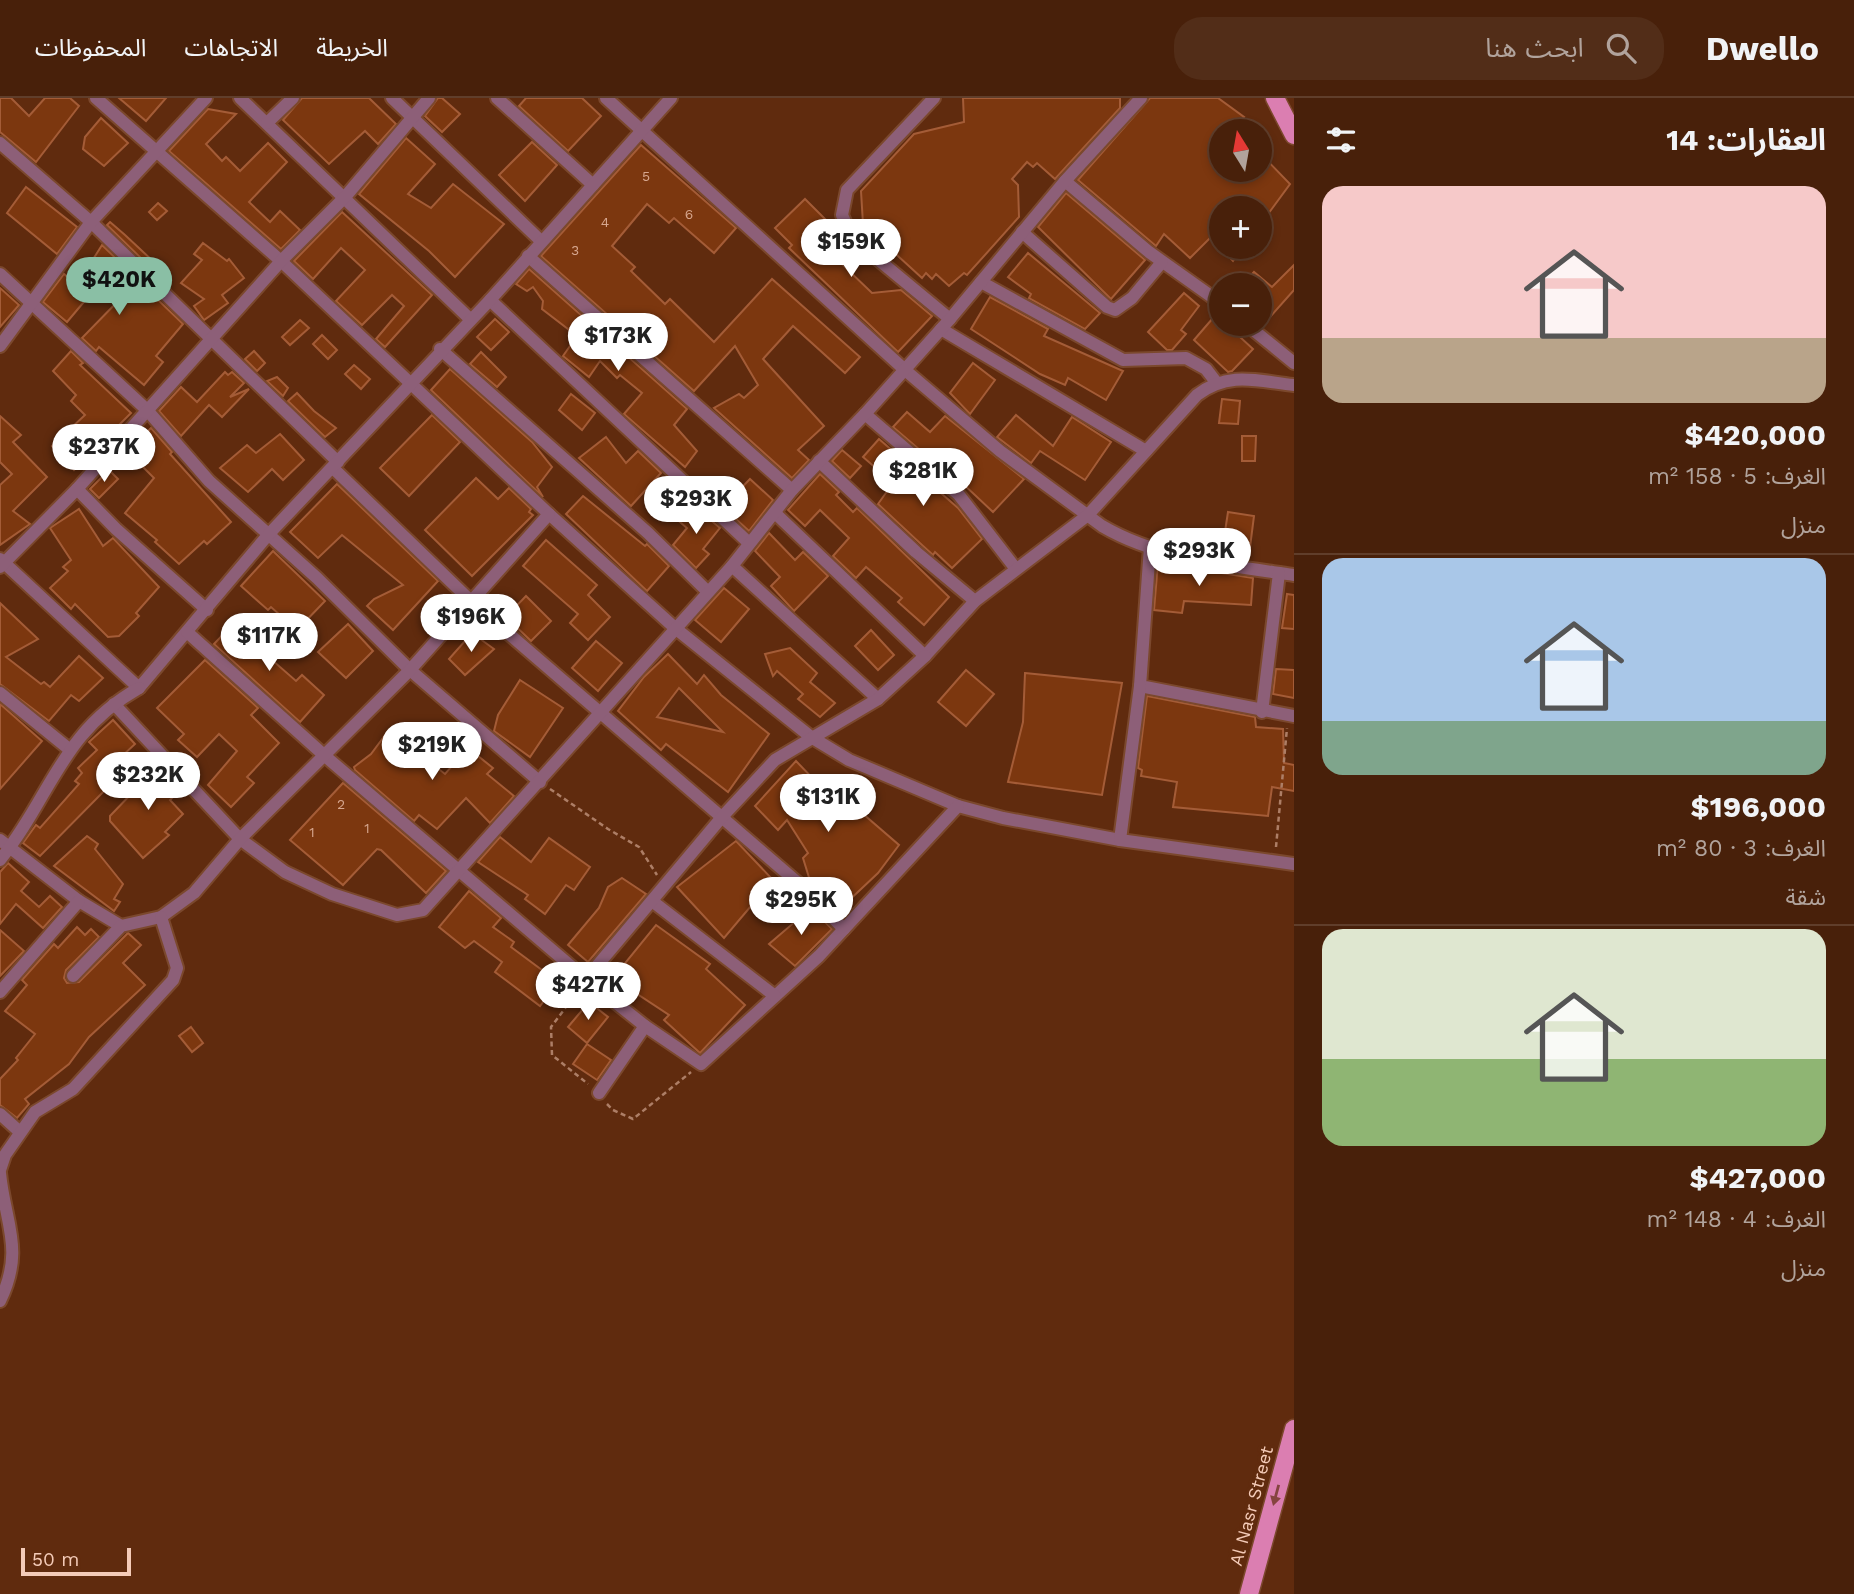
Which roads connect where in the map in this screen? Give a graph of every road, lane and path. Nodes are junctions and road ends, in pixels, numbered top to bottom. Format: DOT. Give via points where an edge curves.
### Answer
graph roads {
  1 [pos="96,98"];
  2 [pos="206,98"];
  3 [pos="240,98"];
  4 [pos="293,98"];
  5 [pos="392,98"];
  6 [pos="429,98"];
  7 [pos="497,98"];
  8 [pos="606,98"];
  9 [pos="671,98"];
  10 [pos="934,98"];
  11 [pos="1141,98"];
  12 [pos="1275,98"];
  13 [pos="412,116"];
  14 [pos="267,123"];
  15 [pos="643,130"];
  16 [pos="1294,135"];
  17 [pos="0,143"];
  18 [pos="159,152"];
  19 [pos="1065,181"];
  20 [pos="593,184"];
  21 [pos="345,197"];
  22 [pos="91,222"];
  23 [pos="1021,232"];
  24 [pos="541,241"];
  25 [pos="528,256"];
  26 [pos="281,261"];
  27 [pos="1162,262"];
  28 [pos="0,274"];
  29 [pos="981,282"];
  30 [pos="1209,295"];
  31 [pos="489,300"];
  32 [pos="32,303"];
  33 [pos="470,319"];
  34 [pos="945,324"];
  35 [pos="1261,336"];
  36 [pos="211,340"];
  37 [pos="0,346"];
  38 [pos="440,349"];
  39 [pos="1294,363"];
  40 [pos="905,370"];
  41 [pos="409,382"];
  42 [pos="1216,382"];
  43 [pos="1294,385"];
  44 [pos="147,410"];
  45 [pos="865,414"];
  46 [pos="1146,451"];
  47 [pos="819,461"];
  48 [pos="336,465"];
  49 [pos="78,489"];
  50 [pos="792,490"];
  51 [pos="775,513"];
  52 [pos="548,514"];
  53 [pos="1088,515"];
  54 [pos="268,535"];
  55 [pos="749,543"];
  56 [pos="1150,547"];
  57 [pos="1,563"];
  58 [pos="732,566"];
  59 [pos="1016,569"];
  60 [pos="1279,573"];
  61 [pos="1294,575"];
  62 [pos="707,591"];
  63 [pos="975,601"];
  64 [pos="473,603"];
  65 [pos="207,610"];
  66 [pos="675,628"];
  67 [pos="187,632"];
  68 [pos="925,656"];
  69 [pos="410,670"];
  70 [pos="1140,687"];
  71 [pos="139,688"];
  72 [pos="0,693"];
  73 [pos="878,699"];
  74 [pos="114,704"];
  75 [pos="1262,712"];
  76 [pos="600,714"];
  77 [pos="1291,715"];
  78 [pos="811,737"];
  79 [pos="69,749"];
  80 [pos="325,756"];
  81 [pos="540,782"];
  82 [pos="958,806"];
  83 [pos="722,817"];
  84 [pos="240,839"];
  85 [pos="1119,840"];
  86 [pos="5,844"];
  87 [pos="0,860"];
  88 [pos="1275,861"];
  89 [pos="1294,864"];
  90 [pos="461,872"];
  91 [pos="663,887"];
  92 [pos="79,901"];
  93 [pos="652,901"];
  94 [pos="161,917"];
  95 [pos="121,926"];
  96 [pos="844,929"];
  97 [pos="73,976"];
  98 [pos="586,979"];
  99 [pos="0,992"];
  100 [pos="775,996"];
  101 [pos="645,1026"];
  102 [pos="701,1064"];
  103 [pos="598,1093"];
  104 [pos="0,1114"];
  105 [pos="20,1132"];
  106 [pos="0,1171"];
  107 [pos="0,1301"];
  108 [pos="1294,1429"];
  109 [pos="1249,1594"];
  1 -- 18 [label="street"];
  2 -- 18 [label="street"];
  3 -- 14 [label="street"];
  4 -- 14 [label="street"];
  5 -- 13 [label="street"];
  6 -- 13 [label="street"];
  7 -- 20 [label="street"];
  8 -- 15 [label="street"];
  9 -- 15 [label="street"];
  10 -- 34 [label="street" via="847,190 842,215 852,239"];
  11 -- 19 [label="street"];
  12 -- 16 [label="main road"];
  13 -- 21 [label="street"];
  13 -- 24 [label="street"];
  14 -- 21 [label="street"];
  15 -- 20 [label="street"];
  15 -- 40 [label="street"];
  17 -- 22 [label="street"];
  18 -- 22 [label="street"];
  18 -- 26 [label="street"];
  19 -- 23 [label="street"];
  19 -- 27 [label="street"];
  20 -- 24 [label="street"];
  21 -- 26 [label="street"];
  21 -- 33 [label="street"];
  22 -- 32 [label="street"];
  22 -- 36 [label="street"];
  23 -- 27 [label="street" via="1115,310 1132,298"];
  23 -- 29 [label="street"];
  24 -- 25 [label="street"];
  25 -- 31 [label="street"];
  25 -- 50 [label="street"];
  26 -- 36 [label="street"];
  26 -- 41 [label="street"];
  27 -- 30 [label="street"];
  28 -- 32 [label="street"];
  29 -- 34 [label="street"];
  29 -- 42 [label="street" via="1123,360 1186,358 1206,369"];
  31 -- 33 [label="street"];
  31 -- 55 [label="street"];
  32 -- 37 [label="street"];
  32 -- 44 [label="street"];
  33 -- 38 [label="street"];
  34 -- 40 [label="street"];
  34 -- 46 [label="street"];
  35 -- 39 [label="street"];
  36 -- 44 [label="street"];
  36 -- 48 [label="street"];
  38 -- 41 [label="street"];
  38 -- 62 [label="street"];
  40 -- 45 [label="street"];
  40 -- 53 [label="street" via="1000,450"];
  41 -- 48 [label="street"];
  41 -- 52 [label="street"];
  42 -- 43 [label="street" via="1238,379"];
  42 -- 46 [label="street" via="1197,395"];
  44 -- 49 [label="street"];
  44 -- 54 [label="street" via="208,481"];
  45 -- 47 [label="street"];
  45 -- 59 [label="street" via="959,495"];
  46 -- 53 [label="street"];
  47 -- 50 [label="street"];
  47 -- 63 [label="street"];
  48 -- 54 [label="street"];
  48 -- 64 [label="street"];
  49 -- 57 [label="street"];
  49 -- 65 [label="street"];
  50 -- 51 [label="street"];
  51 -- 55 [label="street"];
  51 -- 68 [label="street"];
  52 -- 64 [label="street"];
  52 -- 66 [label="street"];
  53 -- 56 [label="street" via="1120,537"];
  53 -- 59 [label="street"];
  54 -- 65 [label="street"];
  54 -- 69 [label="street"];
  55 -- 58 [label="street"];
  56 -- 60 [label="street"];
  56 -- 70 [label="street"];
  57 -- 71 [label="street"];
  58 -- 62 [label="street"];
  58 -- 73 [label="street"];
  59 -- 63 [label="street"];
  60 -- 61 [label="street"];
  60 -- 75 [label="street"];
  62 -- 66 [label="street"];
  63 -- 68 [label="street"];
  64 -- 69 [label="street"];
  64 -- 76 [label="street"];
  65 -- 67 [label="street"];
  66 -- 76 [label="street"];
  66 -- 78 [label="street"];
  67 -- 71 [label="street"];
  67 -- 80 [label="street"];
  68 -- 73 [label="street"];
  69 -- 80 [label="street"];
  69 -- 81 [label="street"];
  70 -- 75 [label="street"];
  70 -- 85 [label="street"];
  71 -- 74 [label="street"];
  72 -- 79 [label="street"];
  73 -- 78 [label="street"];
  74 -- 79 [label="street"];
  74 -- 84 [label="street"];
  75 -- 77 [label="street"];
  76 -- 81 [label="street"];
  76 -- 83 [label="street"];
  77 -- 88 [label="path"];
  78 -- 82 [label="street" via="849,760"];
  78 -- 83 [label="street" via="775,760"];
  79 -- 86 [label="street"];
  80 -- 84 [label="street"];
  80 -- 90 [label="street"];
  81 -- 90 [label="street"];
  81 -- 91 [label="path" via="639,847"];
  82 -- 85 [label="street"];
  82 -- 96 [label="street"];
  83 -- 91 [label="street"];
  83 -- 96 [label="street"];
  84 -- 90 [label="street" via="285,872 332,894 397,915 423,911"];
  84 -- 94 [label="street" via="194,893"];
  85 -- 88 [label="street"];
  86 -- 87 [label="street"];
  86 -- 92 [label="street"];
  88 -- 89 [label="street"];
  90 -- 98 [label="street"];
  91 -- 93 [label="street"];
  92 -- 95 [label="street"];
  92 -- 99 [label="street"];
  93 -- 98 [label="street"];
  93 -- 100 [label="street"];
  94 -- 95 [label="street"];
  94 -- 105 [label="street" via="177,968 173,980 72,1089 35,1112"];
  95 -- 97 [label="street"];
  96 -- 100 [label="street"];
  98 -- 101 [label="street"];
  98 -- 103 [label="path" via="551,1027 552,1055"];
  100 -- 102 [label="street"];
  101 -- 102 [label="street"];
  101 -- 103 [label="street"];
  102 -- 103 [label="path" via="633,1119 613,1110"];
  104 -- 105 [label="street"];
  105 -- 106 [label="street"];
  106 -- 107 [label="street" via="14,1252"];
  108 -- 109 [label="main road, Al Nasr Street, one-way"];
}
